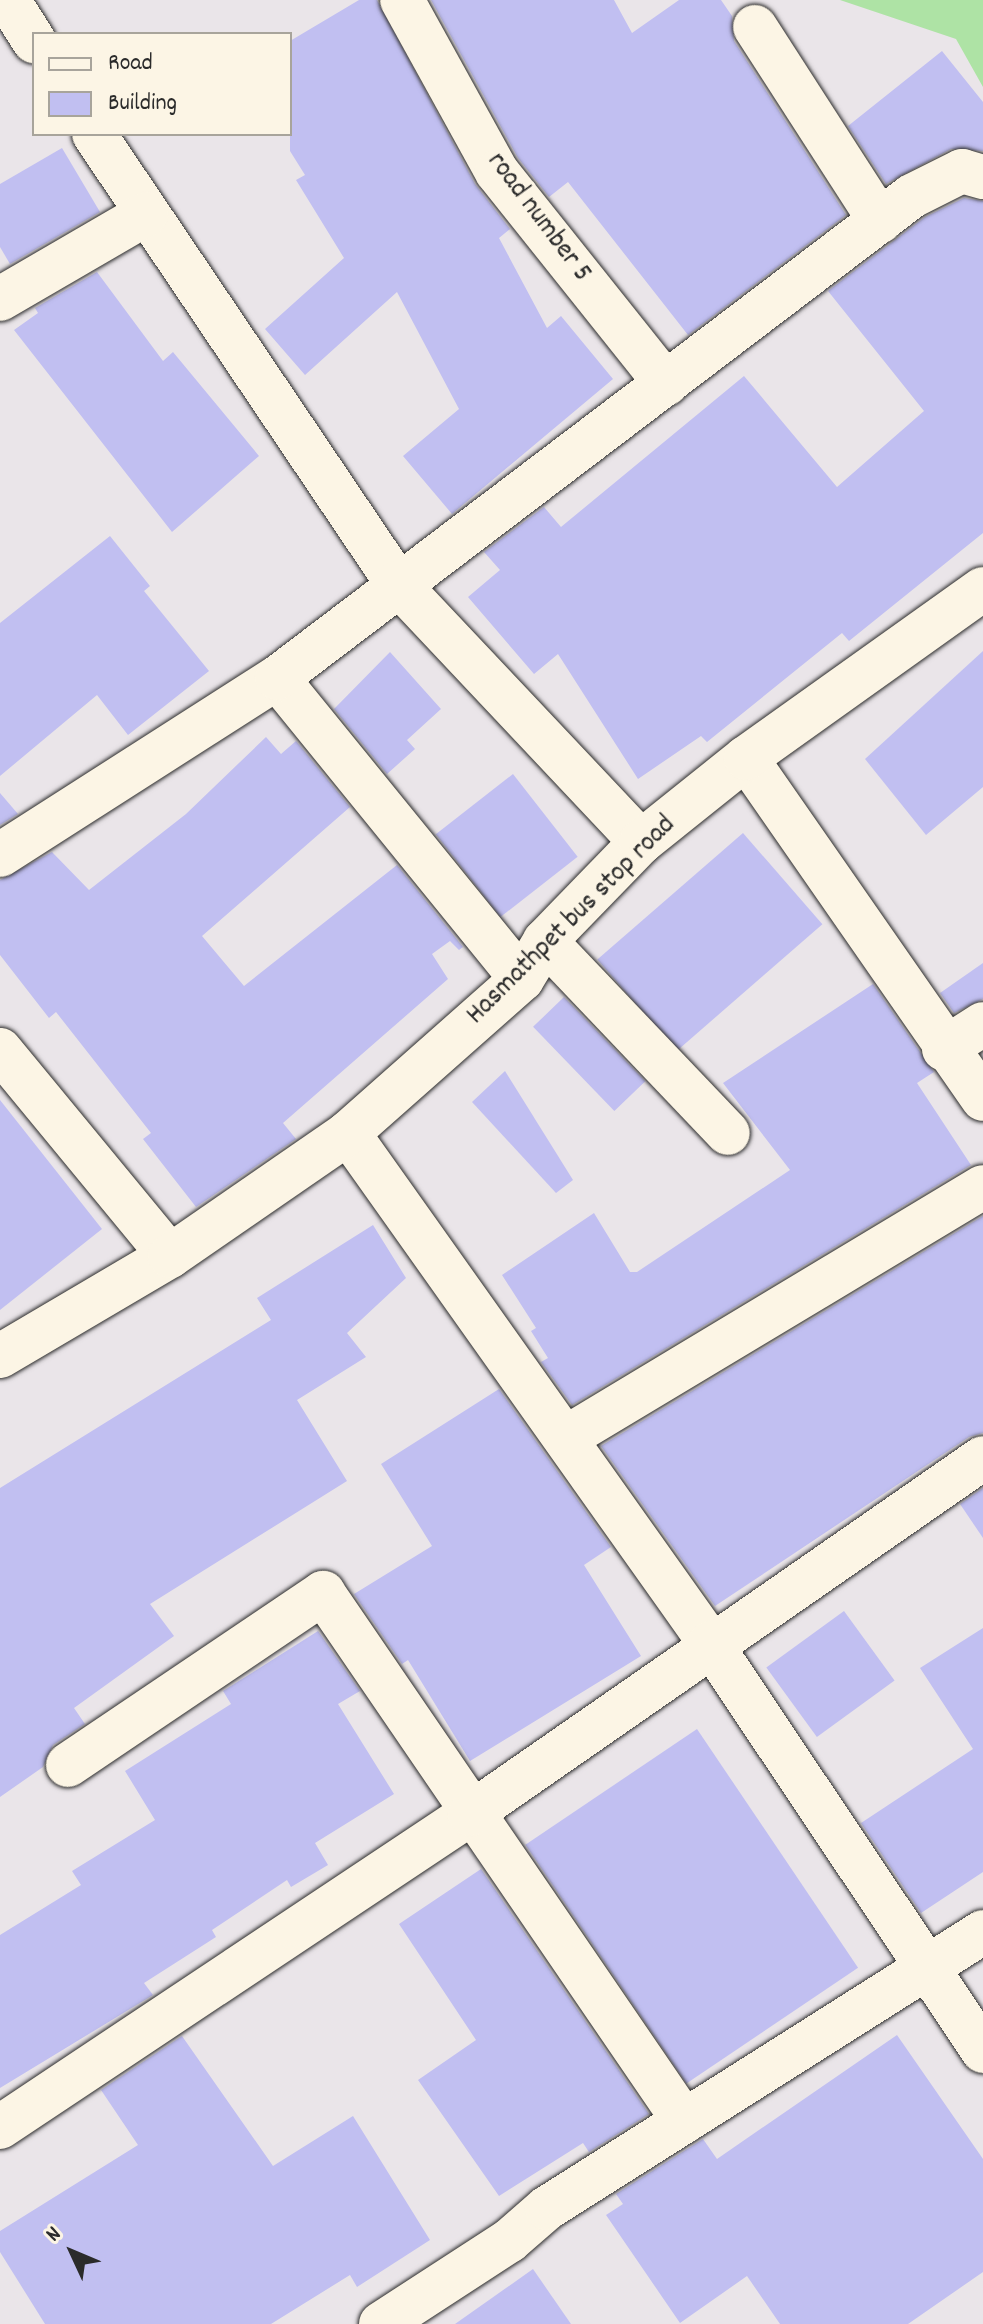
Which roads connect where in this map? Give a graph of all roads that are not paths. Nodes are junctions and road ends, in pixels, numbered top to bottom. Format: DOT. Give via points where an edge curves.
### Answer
graph roads {
  1 [pos="8,0"];
  2 [pos="402,0"];
  3 [pos="755,27"];
  4 [pos="32,38"];
  5 [pos="95,136"];
  6 [pos="983,177"];
  7 [pos="146,214"];
  8 [pos="880,221"];
  9 [pos="0,299"];
  10 [pos="666,384"];
  11 [pos="397,583"];
  12 [pos="983,589"];
  13 [pos="277,678"];
  14 [pos="746,758"];
  15 [pos="641,842"];
  16 [pos="0,855"];
  17 [pos="545,941"];
  18 [pos="522,979"];
  19 [pos="983,1024"];
  20 [pos="944,1049"];
  21 [pos="0,1050"];
  22 [pos="983,1099"];
  23 [pos="348,1133"];
  24 [pos="728,1133"];
  25 [pos="983,1187"];
  26 [pos="170,1256"];
  27 [pos="0,1356"];
  28 [pos="567,1437"];
  29 [pos="983,1458"];
  30 [pos="710,1643"];
  31 [pos="68,1765"];
  32 [pos="470,1814"];
  33 [pos="983,1932"];
  34 [pos="929,1969"];
  35 [pos="983,2051"];
  36 [pos="684,2121"];
  37 [pos="0,2127"];
  38 [pos="381,2324"];
  1 -- 4 [label="street"];
  2 -- 10 [label="street, road number 5" via="497,172"];
  3 -- 8 [label="street"];
  5 -- 7 [label="street"];
  6 -- 8 [label="street" via="962,171 941,179"];
  7 -- 9 [label="street"];
  7 -- 11 [label="street"];
  8 -- 10 [label="street"];
  10 -- 11 [label="street"];
  11 -- 13 [label="street"];
  11 -- 15 [label="street"];
  12 -- 14 [label="street, Hasmathpet bus stop road"];
  13 -- 16 [label="street"];
  13 -- 18 [label="street"];
  14 -- 15 [label="street, Hasmathpet bus stop road"];
  14 -- 20 [label="street"];
  15 -- 17 [label="street, Hasmathpet bus stop road"];
  17 -- 18 [label="street, Hasmathpet bus stop road"];
  17 -- 24 [label="street"];
  18 -- 23 [label="street, Hasmathpet bus stop road"];
  19 -- 20 [label="street"];
  20 -- 22 [label="street"];
  21 -- 26 [label="street"];
  23 -- 26 [label="street, Hasmathpet bus stop road"];
  23 -- 28 [label="street"];
  25 -- 28 [label="street"];
  26 -- 27 [label="street, Hasmathpet bus stop road"];
  28 -- 30 [label="street"];
  29 -- 30 [label="street"];
  30 -- 32 [label="street"];
  30 -- 34 [label="street"];
  31 -- 32 [label="street" via="323,1593"];
  32 -- 36 [label="street"];
  32 -- 37 [label="street"];
  33 -- 34 [label="street"];
  34 -- 35 [label="street"];
  34 -- 36 [label="street"];
  36 -- 38 [label="street"];
}
